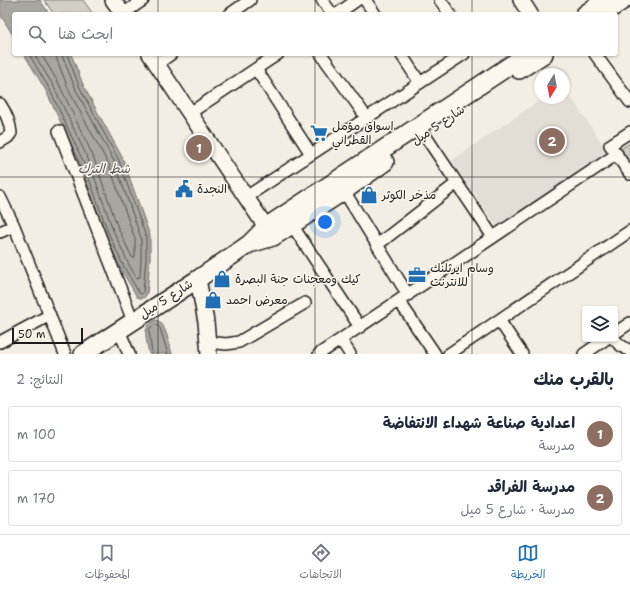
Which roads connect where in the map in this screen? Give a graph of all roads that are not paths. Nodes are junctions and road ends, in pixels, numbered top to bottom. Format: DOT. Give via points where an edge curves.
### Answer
graph roads {
  1 [pos="114,0"];
  2 [pos="143,0"];
  3 [pos="250,0"];
  4 [pos="322,0"];
  5 [pos="357,0"];
  6 [pos="365,0"];
  7 [pos="440,0"];
  8 [pos="605,0"];
  9 [pos="624,0"];
  10 [pos="122,12"];
  11 [pos="126,12"];
  12 [pos="233,12"];
  13 [pos="331,12"];
  14 [pos="340,12"];
  15 [pos="373,12"];
  16 [pos="449,12"];
  17 [pos="588,12"];
  18 [pos="606,12"];
  19 [pos="164,56"];
  20 [pos="275,56"];
  21 [pos="323,56"];
  22 [pos="402,56"];
  23 [pos="461,56"];
  24 [pos="524,56"];
  25 [pos="541,56"];
  26 [pos="596,56"];
  27 [pos="153,59"];
  28 [pos="256,69"];
  29 [pos="420,83"];
  30 [pos="630,102"];
  31 [pos="0,104"];
  32 [pos="190,113"];
  33 [pos="367,118"];
  34 [pos="59,131"];
  35 [pos="630,132"];
  36 [pos="424,134"];
  37 [pos="0,142"];
  38 [pos="311,154"];
  39 [pos="617,154"];
  40 [pos="630,174"];
  41 [pos="457,183"];
  42 [pos="344,191"];
  43 [pos="0,197"];
  44 [pos="246,197"];
  45 [pos="292,225"];
  46 [pos="14,226"];
  47 [pos="630,231"];
  48 [pos="0,232"];
  49 [pos="270,232"];
  50 [pos="493,237"];
  51 [pos="377,245"];
  52 [pos="198,279"];
  53 [pos="403,298"];
  54 [pos="306,302"];
  55 [pos="50,315"];
  56 [pos="499,320"];
  57 [pos="630,322"];
  58 [pos="126,326"];
  59 [pos="360,327"];
  60 [pos="618,331"];
  61 [pos="341,340"];
  62 [pos="0,342"];
  63 [pos="602,342"];
  64 [pos="617,342"];
  65 [pos="208,348"];
  66 [pos="630,350"];
  67 [pos="65,354"];
  68 [pos="83,354"];
  69 [pos="129,354"];
  70 [pos="320,354"];
  71 [pos="350,354"];
  72 [pos="435,354"];
  73 [pos="449,354"];
  74 [pos="522,354"];
  75 [pos="584,354"];
  1 -- 10 [label="street"];
  2 -- 11 [label="street"];
  3 -- 12 [label="street"];
  4 -- 13 [label="street"];
  5 -- 14 [label="street"];
  6 -- 15 [label="street"];
  7 -- 16 [label="street"];
  8 -- 17 [label="main road"];
  9 -- 18 [label="main road"];
  19 -- 27 [label="street"];
  20 -- 28 [label="street"];
  21 -- 33 [label="street"];
  22 -- 29 [label="street"];
  23 -- 29 [label="street"];
  24 -- 49 [label="main road, شارع 5 ميل"];
  25 -- 36 [label="main road, شارع 5 ميل"];
  26 -- 30 [label="street"];
  27 -- 32 [label="street"];
  28 -- 32 [label="street"];
  28 -- 38 [label="street"];
  29 -- 33 [label="street"];
  31 -- 37 [label="street" via="11,126 11,133"];
  32 -- 44 [label="street"];
  33 -- 38 [label="street"];
  34 -- 58 [label="street"];
  35 -- 39 [label="street" via="610,145"];
  36 -- 41 [label="street"];
  36 -- 42 [label="main road, شارع 5 ميل"];
  38 -- 44 [label="street"];
  39 -- 40 [label="street"];
  39 -- 50 [label="street"];
  41 -- 50 [label="street"];
  41 -- 51 [label="street"];
  42 -- 45 [label="main road, شارع 5 ميل"];
  42 -- 51 [label="street"];
  43 -- 46 [label="street"];
  44 -- 49 [label="street"];
  45 -- 49 [label="main road, شارع 5 ميل"];
  45 -- 59 [label="street"];
  46 -- 48 [label="street"];
  46 -- 55 [label="street"];
  47 -- 56 [label="street"];
  49 -- 52 [label="main road, شارع 5 ميل"];
  50 -- 53 [label="street"];
  51 -- 53 [label="street"];
  52 -- 58 [label="main road, شارع 5 ميل"];
  52 -- 65 [label="street"];
  53 -- 59 [label="street"];
  53 -- 72 [label="street"];
  54 -- 65 [label="street" via="240,342"];
  55 -- 62 [label="street"];
  55 -- 67 [label="street"];
  56 -- 73 [label="street"];
  56 -- 74 [label="street"];
  57 -- 60 [label="street"];
  58 -- 68 [label="main road, شارع 5 ميل"];
  58 -- 69 [label="street"];
  59 -- 61 [label="street"];
  61 -- 70 [label="street"];
  61 -- 71 [label="street"];
  63 -- 75 [label="street"];
  64 -- 66 [label="street"];
}
